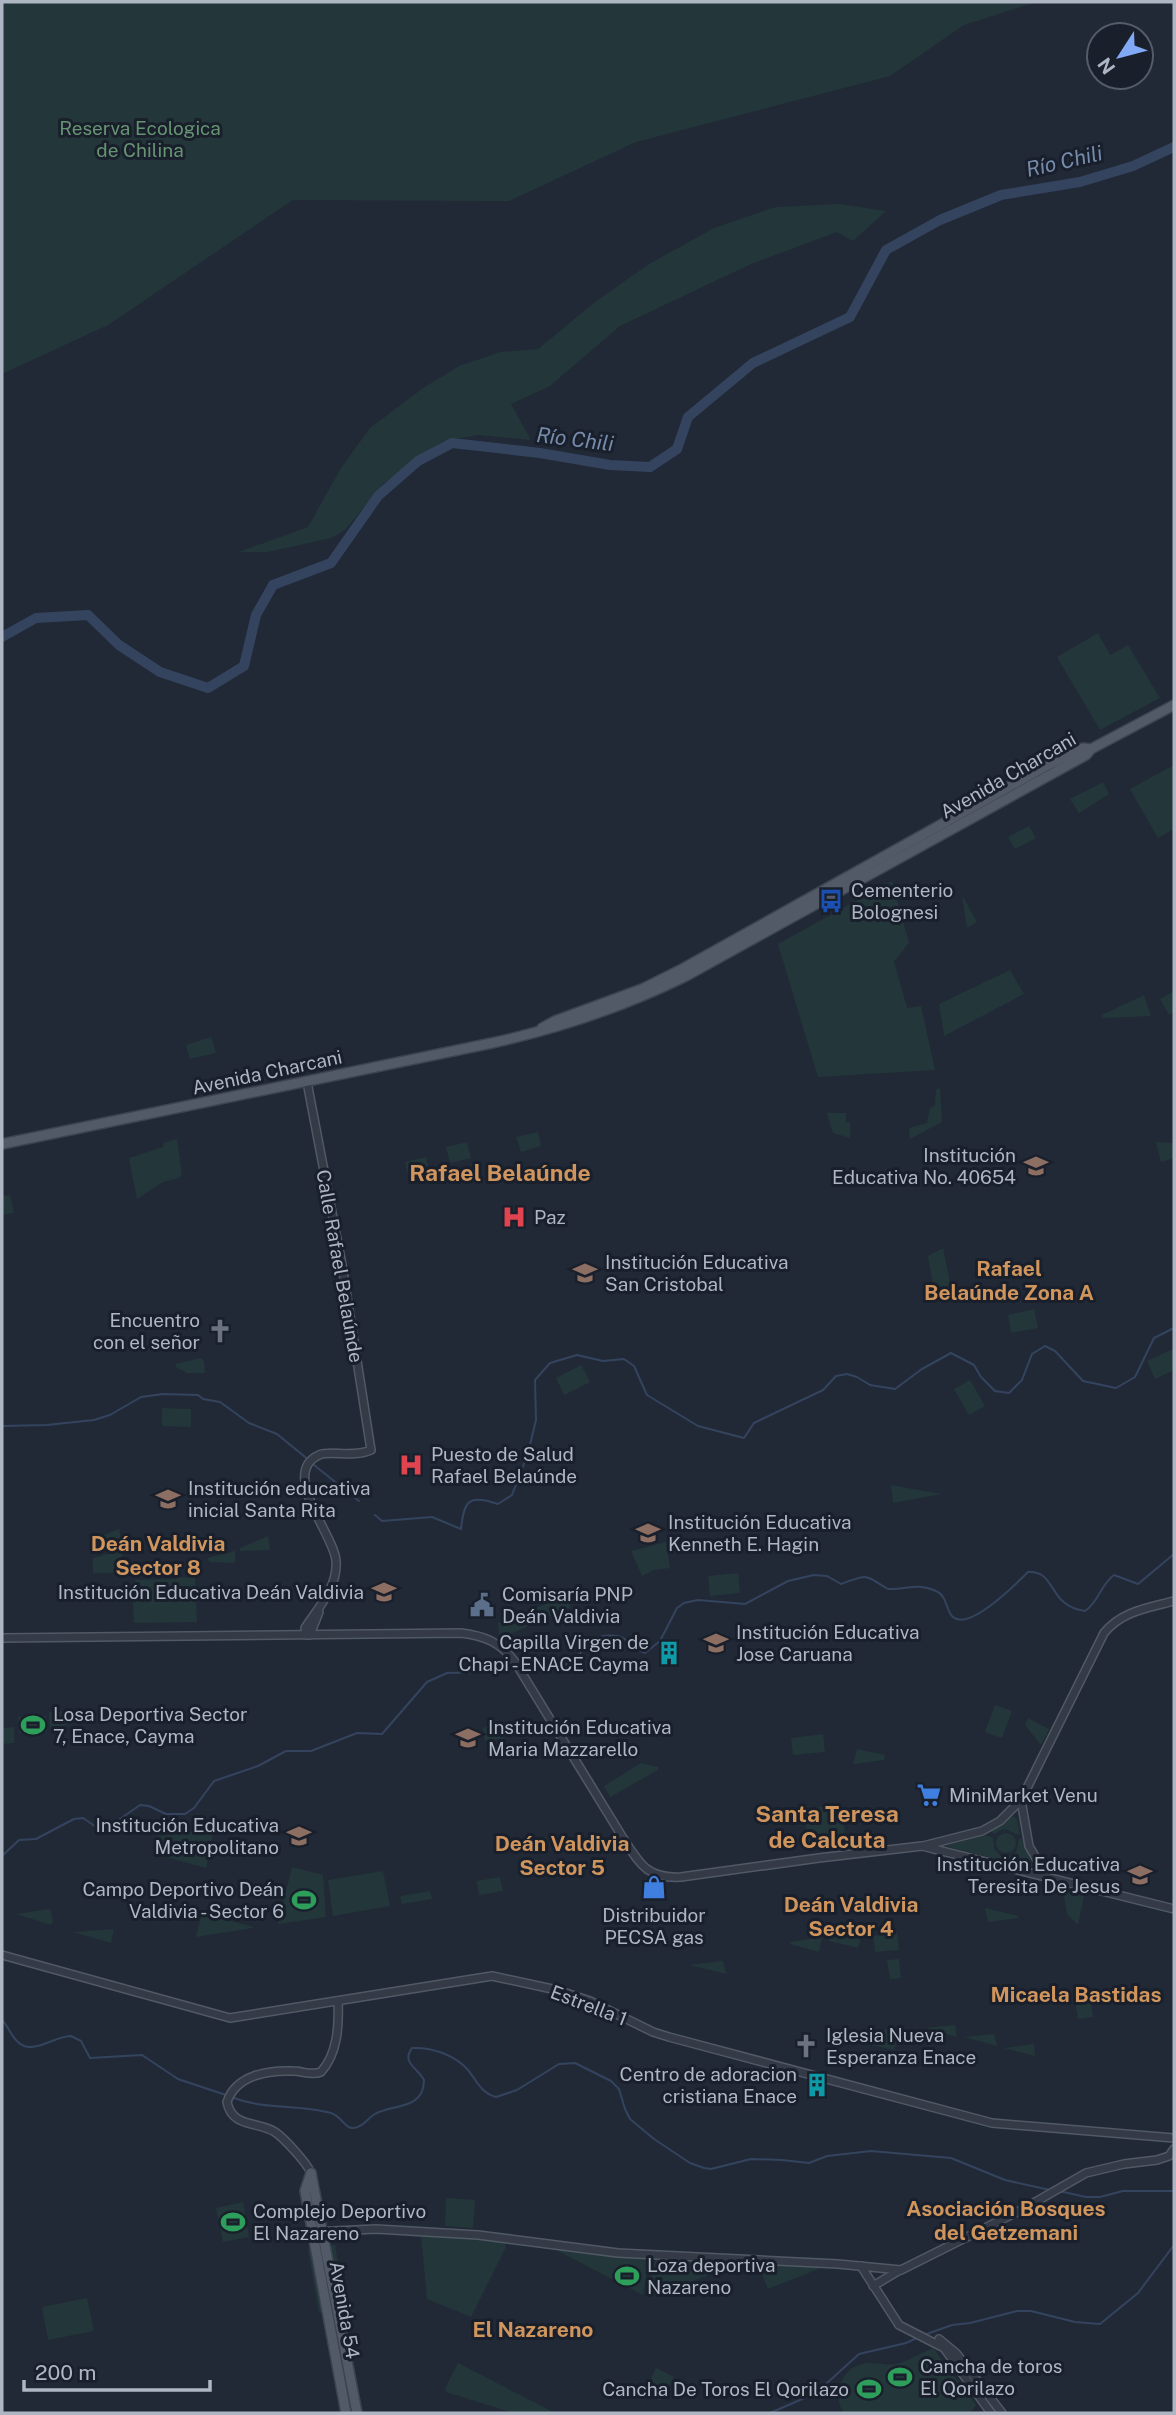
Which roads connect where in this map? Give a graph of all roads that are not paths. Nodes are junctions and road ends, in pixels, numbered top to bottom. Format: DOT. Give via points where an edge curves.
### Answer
graph roads {
  1 [pos="1174,705"];
  2 [pos="307,1082"];
  3 [pos="2,1144"];
  4 [pos="1174,1601"];
  5 [pos="311,1624"];
  6 [pos="286,1635"];
  7 [pos="309,1635"];
  8 [pos="327,1635"];
  9 [pos="2,1637"];
  10 [pos="1021,1800"];
  11 [pos="922,1846"];
  12 [pos="1047,1878"];
  13 [pos="1174,1909"];
  14 [pos="2,1955"];
  15 [pos="338,2001"];
  16 [pos="1174,2138"];
  17 [pos="1174,2149"];
  18 [pos="311,2173"];
  19 [pos="319,2231"];
  20 [pos="861,2266"];
  21 [pos="901,2270"];
  22 [pos="873,2286"];
  23 [pos="937,2341"];
  24 [pos="346,2413"];
  25 [pos="357,2413"];
  26 [pos="991,2413"];
  27 [pos="1002,2413"];
  1 -- 2 [label="main road, Avenida Charcani" via="1091,749 1083,748 1046,766 642,989 539,1030"];
  2 -- 3 [label="main road, Avenida Charcani"];
  2 -- 5 [label="street, Calle Rafael Belaúnde" via="371,1450 321,1454 305,1475 306,1490 337,1560 334,1581"];
  4 -- 10 [label="street" via="1128,1613 1104,1633"];
  5 -- 6 [label="street"];
  5 -- 7 [label="street" via="304,1628"];
  5 -- 8 [label="street"];
  6 -- 7 [label="street"];
  6 -- 9 [label="street"];
  7 -- 8 [label="street"];
  8 -- 11 [label="street" via="461,1633 493,1640 515,1662 638,1862 655,1875 681,1878"];
  10 -- 11 [label="street" via="991,1827"];
  10 -- 12 [label="street" via="1029,1846"];
  11 -- 12 [label="street"];
  12 -- 13 [label="street"];
  14 -- 15 [label="street, Estrella 1" via="230,2018"];
  15 -- 16 [label="street, Estrella 1" via="492,1976 590,2001 669,2037 992,2123"];
  15 -- 18 [label="street" via="339,2030 321,2072 254,2075 239,2084 227,2102 236,2119 279,2136"];
  17 -- 21 [label="street" via="1157,2160 1094,2170"];
  18 -- 19 [label="main road, Avenida 54"];
  18 -- 19 [label="main road, Avenida 54" via="305,2191"];
  19 -- 20 [label="street" via="465,2234 618,2253"];
  19 -- 24 [label="main road, Avenida 54"];
  19 -- 25 [label="main road, Avenida 54"];
  20 -- 21 [label="street"];
  20 -- 22 [label="street"];
  21 -- 22 [label="street"];
  22 -- 23 [label="street" via="908,2328"];
  23 -- 26 [label="street"];
  23 -- 27 [label="street" via="960,2357"];
}
